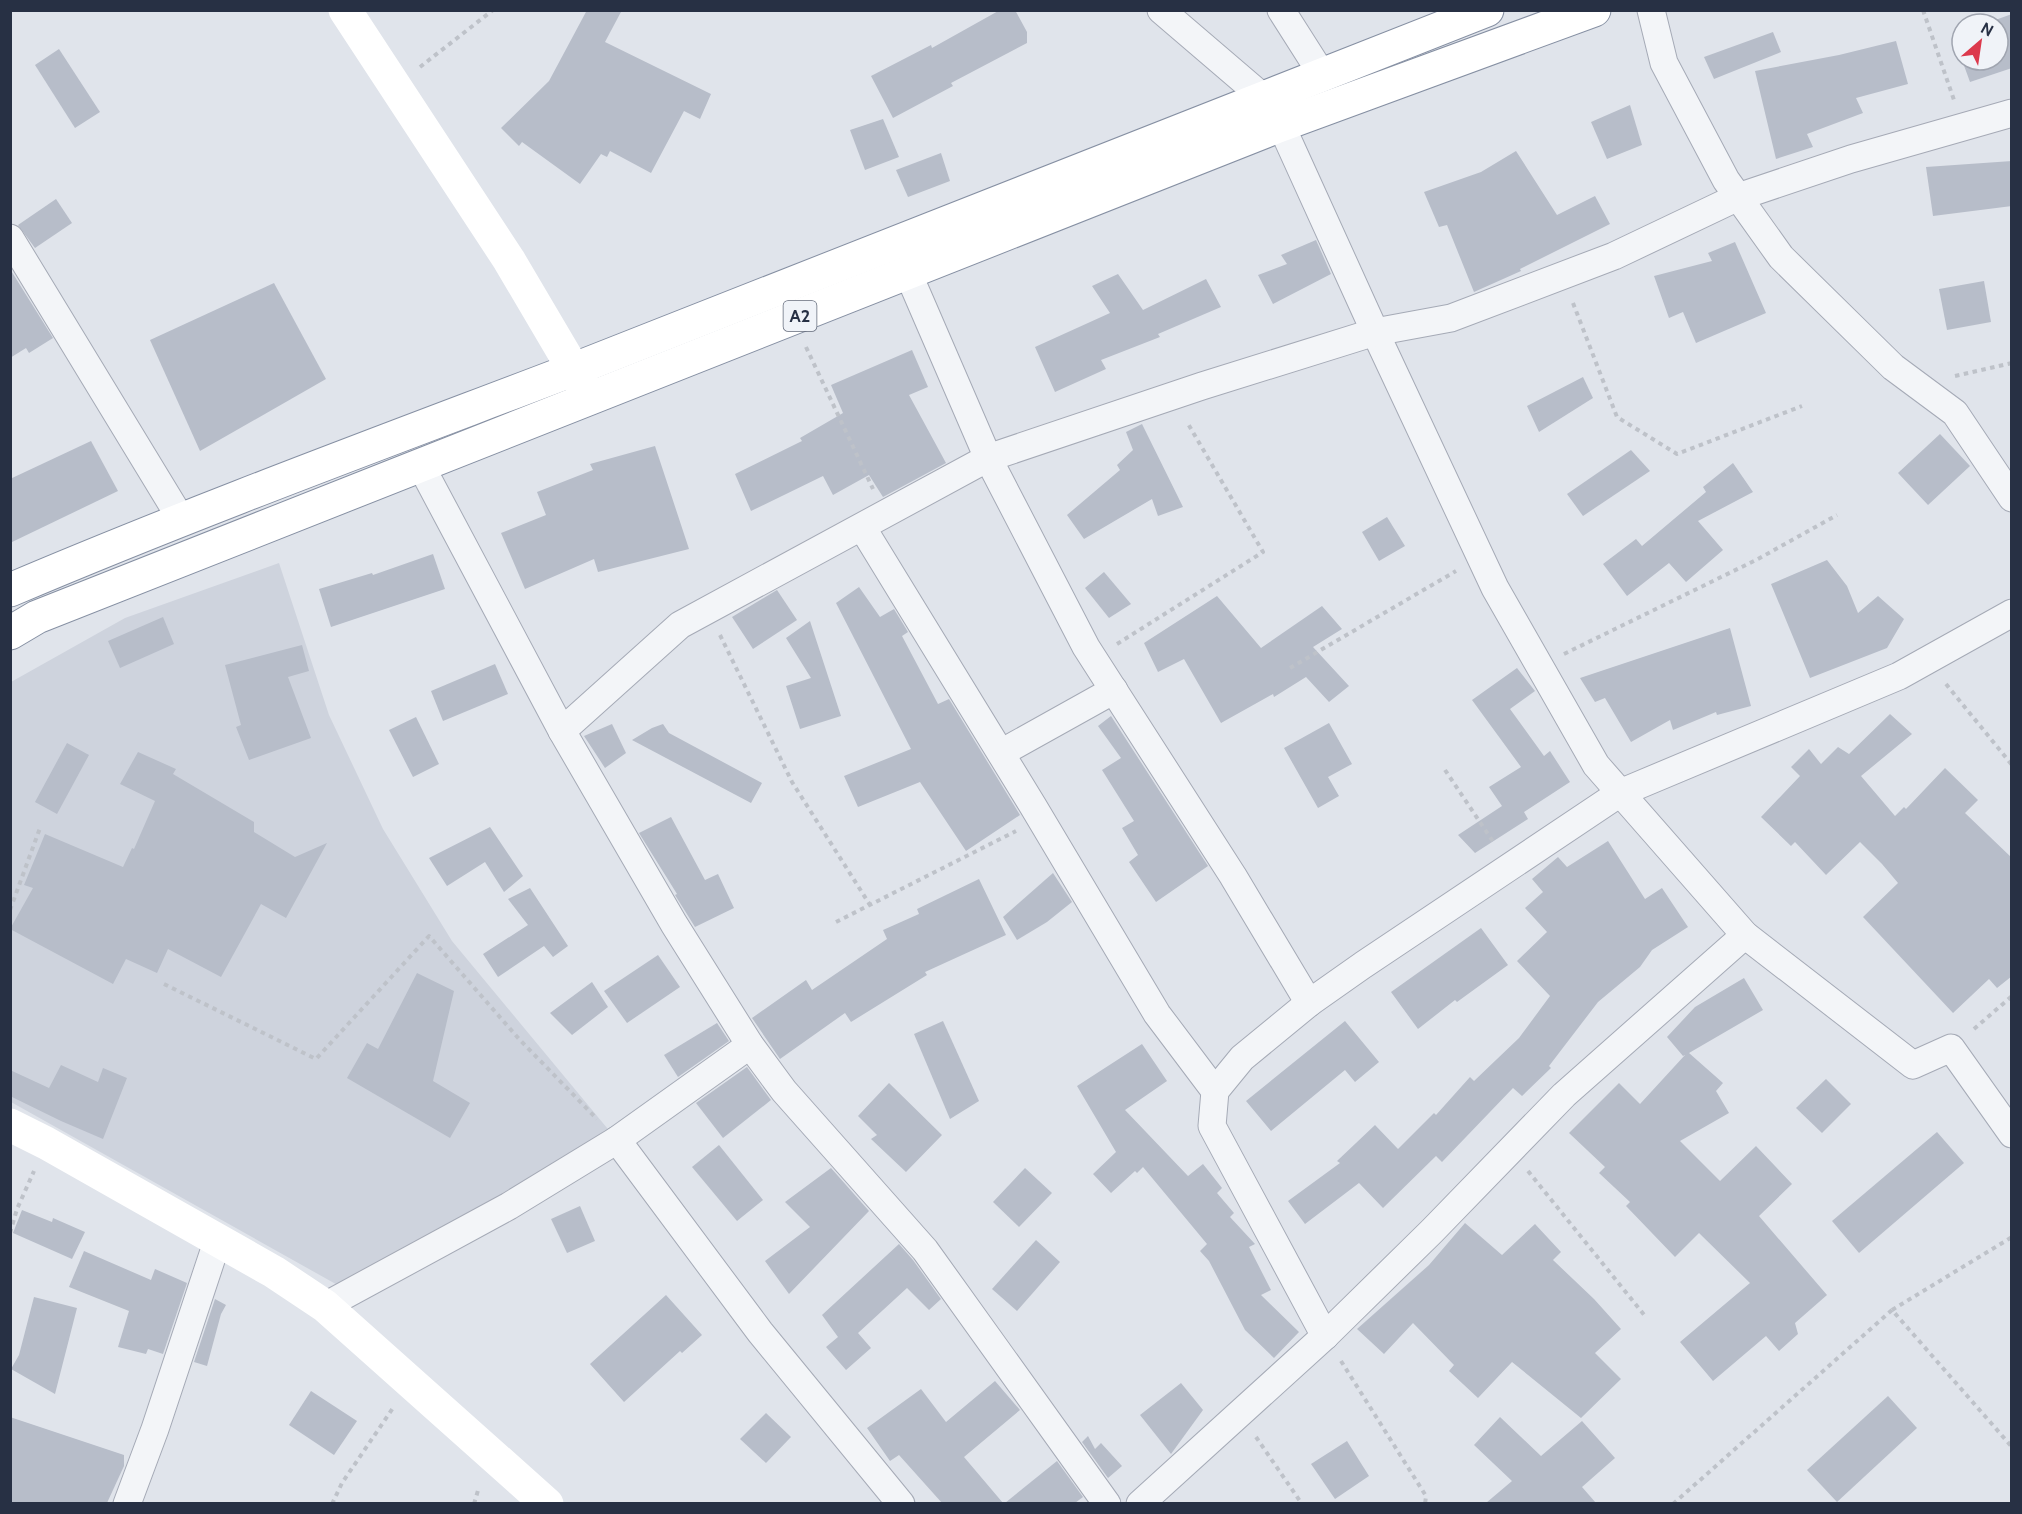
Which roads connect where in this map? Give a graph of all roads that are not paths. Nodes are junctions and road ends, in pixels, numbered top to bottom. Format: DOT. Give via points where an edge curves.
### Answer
graph roads {
  1 [pos="345,10"];
  2 [pos="1161,10"];
  3 [pos="1281,10"];
  4 [pos="1487,10"];
  5 [pos="1594,10"];
  6 [pos="1651,10"];
  7 [pos="1323,76"];
  8 [pos="1273,112"];
  9 [pos="2012,113"];
  10 [pos="1738,197"];
  11 [pos="10,238"];
  12 [pos="908,273"];
  13 [pos="1375,332"];
  14 [pos="574,369"];
  15 [pos="591,399"];
  16 [pos="988,458"];
  17 [pos="421,466"];
  18 [pos="2012,498"];
  19 [pos="181,519"];
  20 [pos="861,527"];
  21 [pos="10,590"];
  22 [pos="2012,613"];
  23 [pos="10,633"];
  24 [pos="1114,690"];
  25 [pos="562,731"];
  26 [pos="1001,753"];
  27 [pos="1620,793"];
  28 [pos="1745,935"];
  29 [pos="1309,1003"];
  30 [pos="750,1045"];
  31 [pos="1215,1091"];
  32 [pos="10,1125"];
  33 [pos="2012,1134"];
  34 [pos="617,1140"];
  35 [pos="218,1239"];
  36 [pos="325,1306"];
  37 [pos="1325,1336"];
  38 [pos="126,1503"];
  39 [pos="547,1503"];
  40 [pos="901,1503"];
  41 [pos="1107,1503"];
  42 [pos="1140,1503"];
  1 -- 14 [label="main road" via="509,260"];
  2 -- 8 [label="street"];
  3 -- 7 [label="street"];
  4 -- 7 [label="main road, A2"];
  5 -- 8 [label="main road, A2"];
  6 -- 10 [label="street" via="1664,63"];
  7 -- 8 [label="main road, A2"];
  8 -- 12 [label="main road, A2"];
  8 -- 13 [label="street"];
  8 -- 14 [label="main road, A2"];
  9 -- 10 [label="street" via="1851,159"];
  10 -- 13 [label="street" via="1614,256 1451,318"];
  10 -- 18 [label="street" via="1781,257 1893,367 1955,413"];
  11 -- 19 [label="street"];
  12 -- 15 [label="main road, A2"];
  12 -- 16 [label="street"];
  13 -- 16 [label="street"];
  13 -- 27 [label="street" via="1495,588 1596,765"];
  14 -- 15 [label="main road"];
  14 -- 19 [label="main road, A2"];
  15 -- 17 [label="main road, A2"];
  16 -- 20 [label="street"];
  16 -- 24 [label="street"];
  17 -- 23 [label="main road, A2" via="37,617"];
  17 -- 25 [label="street"];
  19 -- 21 [label="main road, A2"];
  20 -- 25 [label="street" via="680,625"];
  20 -- 26 [label="street"];
  22 -- 27 [label="street" via="1899,676"];
  24 -- 26 [label="street"];
  24 -- 29 [label="street"];
  25 -- 30 [label="street" via="674,924"];
  26 -- 31 [label="street" via="1157,1014"];
  27 -- 28 [label="street"];
  27 -- 29 [label="street"];
  28 -- 33 [label="street" via="1913,1065 1951,1048"];
  28 -- 37 [label="street" via="1564,1095"];
  29 -- 31 [label="street" via="1242,1058"];
  30 -- 34 [label="street"];
  30 -- 41 [label="street" via="783,1091 925,1250"];
  31 -- 37 [label="street" via="1212,1126"];
  32 -- 35 [label="main road"];
  34 -- 36 [label="street" via="509,1206"];
  34 -- 40 [label="street" via="760,1332"];
  35 -- 36 [label="main road"];
  35 -- 38 [label="street" via="155,1429"];
  36 -- 39 [label="main road"];
  37 -- 42 [label="street"];
}
